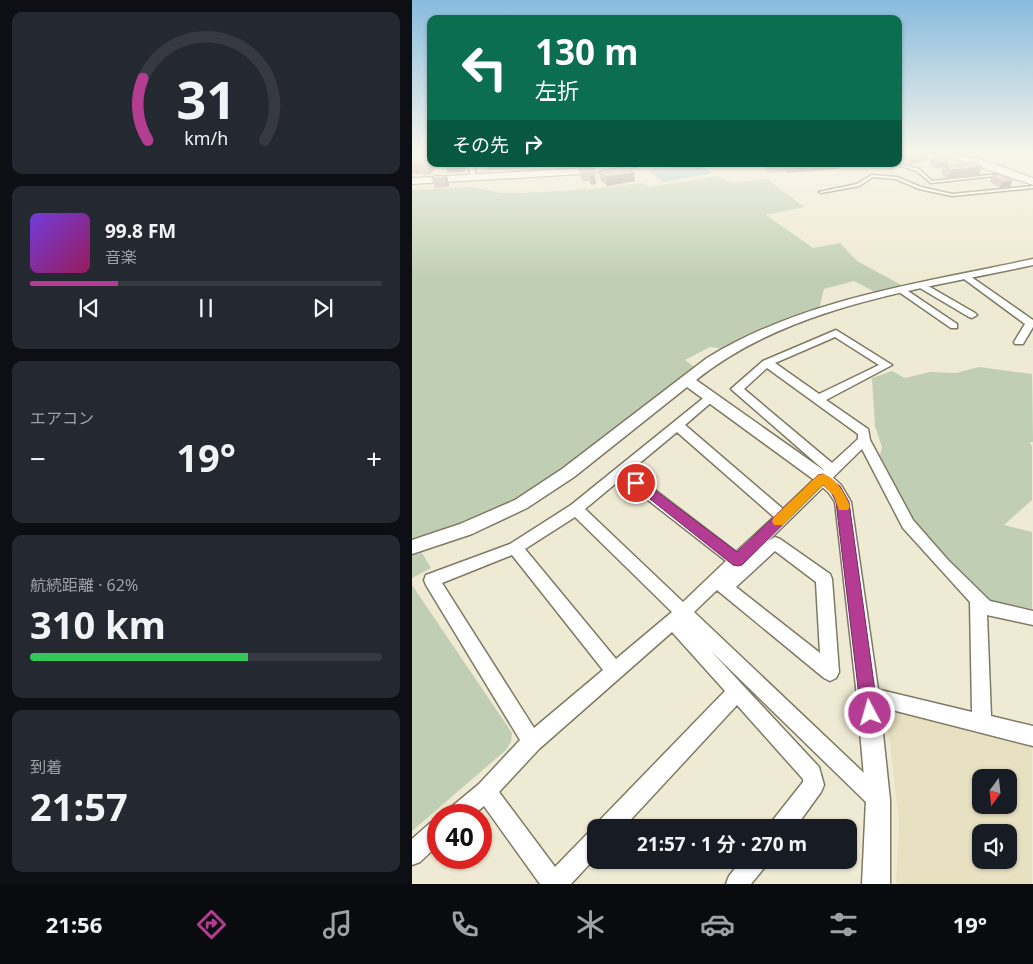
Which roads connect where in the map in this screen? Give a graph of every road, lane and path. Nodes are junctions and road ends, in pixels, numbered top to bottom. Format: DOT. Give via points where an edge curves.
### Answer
graph roads {
  1 [pos="1032,262"];
  2 [pos="968,277"];
  3 [pos="923,286"];
  4 [pos="902,290"];
  5 [pos="972,315"];
  6 [pos="954,326"];
  7 [pos="1019,342"];
  8 [pos="767,363"];
  9 [pos="688,381"];
  10 [pos="710,398"];
  11 [pos="818,398"];
  12 [pos="677,425"];
  13 [pos="864,440"];
  14 [pos="622,472"];
  15 [pos="827,474"];
  16 [pos="576,509"];
  17 [pos="783,517"];
  18 [pos="412,547"];
  19 [pos="516,548"];
  20 [pos="738,561"];
  21 [pos="721,584"];
  22 [pos="978,600"];
  23 [pos="678,617"];
  24 [pos="1032,618"];
  25 [pos="615,670"];
  26 [pos="737,692"];
  27 [pos="868,696"];
  28 [pos="982,723"];
  29 [pos="1032,736"];
  30 [pos="532,742"];
  31 [pos="486,791"];
  32 [pos="878,800"];
  33 [pos="471,804"];
  34 [pos="617,819"];
  35 [pos="788,819"];
  36 [pos="427,841"];
  37 [pos="587,849"];
  38 [pos="412,854"];
  39 [pos="749,869"];
  40 [pos="878,883"];
  41 [pos="554,884"];
  42 [pos="737,884"];
  1 -- 2 [label="street"];
  2 -- 3 [label="street"];
  2 -- 7 [label="street" via="1030,323"];
  3 -- 4 [label="street"];
  3 -- 5 [label="street"];
  4 -- 6 [label="street"];
  4 -- 9 [label="street" via="852,301 766,332 712,361"];
  8 -- 11 [label="street"];
  8 -- 11 [label="street" via="836,333 887,365"];
  8 -- 15 [label="street" via="737,389"];
  9 -- 10 [label="street"];
  9 -- 18 [label="street" via="568,473 521,504 466,529"];
  10 -- 12 [label="street"];
  10 -- 15 [label="street"];
  11 -- 13 [label="street" via="864,432"];
  12 -- 14 [label="street"];
  12 -- 17 [label="street"];
  13 -- 15 [label="street"];
  13 -- 22 [label="street" via="908,524"];
  14 -- 16 [label="street"];
  14 -- 20 [label="street"];
  15 -- 17 [label="street"];
  15 -- 27 [label="street" via="843,502"];
  16 -- 19 [label="street"];
  16 -- 23 [label="street"];
  17 -- 20 [label="street"];
  19 -- 25 [label="street"];
  19 -- 30 [label="street" via="432,580"];
  20 -- 21 [label="street"];
  21 -- 21 [label="street" via="724,587 830,672 824,579 775,543"];
  21 -- 23 [label="street"];
  22 -- 24 [label="street" via="986,607"];
  22 -- 28 [label="street"];
  23 -- 25 [label="street"];
  23 -- 26 [label="street"];
  23 -- 32 [label="street"];
  25 -- 30 [label="street"];
  26 -- 34 [label="street"];
  26 -- 35 [label="street" via="812,774 814,785"];
  27 -- 28 [label="street"];
  27 -- 32 [label="street"];
  28 -- 29 [label="street"];
  30 -- 31 [label="street"];
  31 -- 33 [label="street"];
  31 -- 41 [label="street"];
  32 -- 40 [label="street"];
  36 -- 38 [label="street"];
  37 -- 41 [label="street"];
  39 -- 42 [label="street"];
}
